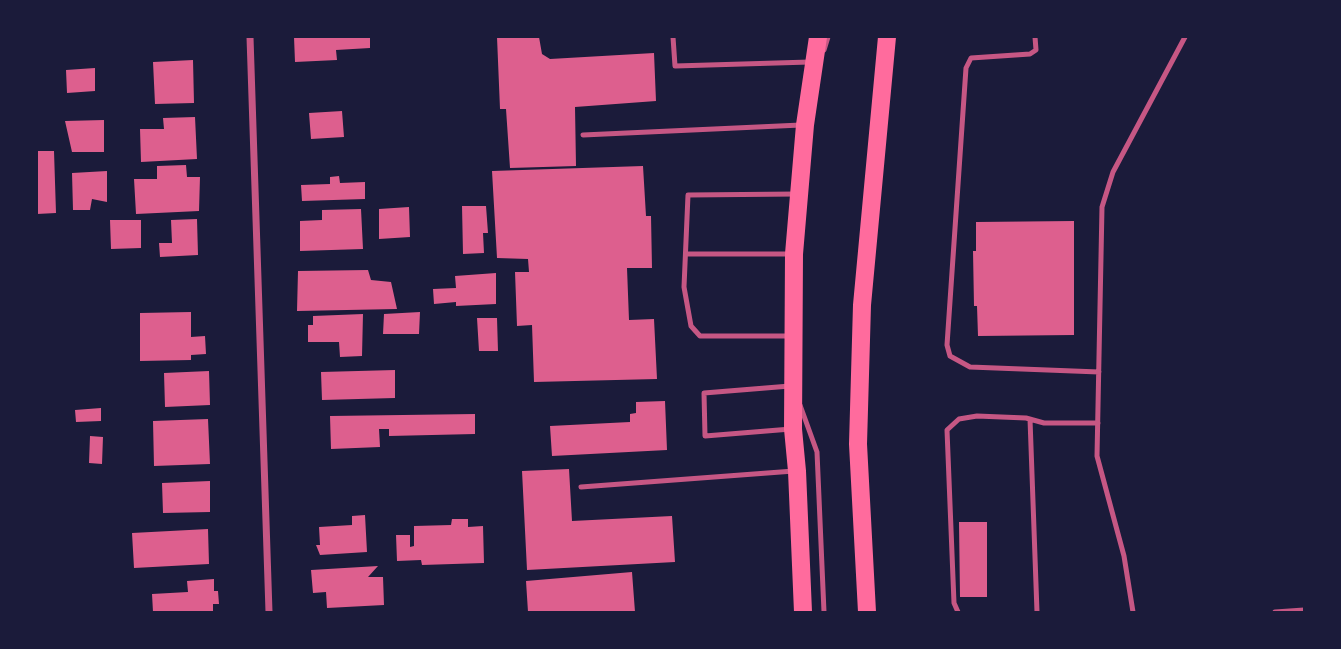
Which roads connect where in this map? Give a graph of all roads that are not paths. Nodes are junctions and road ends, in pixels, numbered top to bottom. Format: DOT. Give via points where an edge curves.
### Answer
graph roads {
  1 [pos="250,37"];
  2 [pos="673,37"];
  3 [pos="818,37"];
  4 [pos="828,37"];
  5 [pos="887,37"];
  6 [pos="1035,37"];
  7 [pos="1185,37"];
  8 [pos="816,62"];
  9 [pos="811,90"];
  10 [pos="805,125"];
  11 [pos="583,135"];
  12 [pos="798,194"];
  13 [pos="686,254"];
  14 [pos="794,254"];
  15 [pos="792,336"];
  16 [pos="1098,372"];
  17 [pos="793,386"];
  18 [pos="1030,419"];
  19 [pos="1098,422"];
  20 [pos="793,429"];
  21 [pos="797,471"];
  22 [pos="581,487"];
  23 [pos="1304,610"];
  24 [pos="269,612"];
  25 [pos="803,612"];
  26 [pos="824,612"];
  27 [pos="867,612"];
  28 [pos="958,612"];
  29 [pos="1037,612"];
  30 [pos="1133,612"];
  31 [pos="1275,612"];
  1 -- 24 [label="street"];
  2 -- 8 [label="lane" via="675,66"];
  3 -- 8 [label="main road"];
  4 -- 9 [label="lane"];
  5 -- 27 [label="main road" via="862,319 858,444"];
  6 -- 16 [label="lane" via="1036,50 1030,54 971,58 966,68 947,345 950,356 970,367"];
  7 -- 16 [label="lane" via="1112,172 1102,207"];
  8 -- 9 [label="main road"];
  9 -- 10 [label="main road"];
  10 -- 11 [label="lane"];
  10 -- 12 [label="main road"];
  12 -- 13 [label="lane" via="688,195"];
  12 -- 14 [label="main road"];
  13 -- 14 [label="lane"];
  13 -- 15 [label="lane" via="684,287 691,326 701,336"];
  14 -- 15 [label="main road"];
  15 -- 17 [label="main road"];
  16 -- 19 [label="lane"];
  17 -- 20 [label="main road"];
  17 -- 20 [label="lane" via="705,393 705,436"];
  17 -- 26 [label="lane" via="817,452"];
  18 -- 19 [label="lane" via="1044,424"];
  18 -- 28 [label="lane" via="977,416 959,419 947,430"];
  18 -- 29 [label="lane"];
  19 -- 30 [label="lane" via="1097,456 1124,556"];
  20 -- 21 [label="main road"];
  21 -- 22 [label="lane"];
  21 -- 25 [label="main road"];
  23 -- 31 [label="lane"];
}
